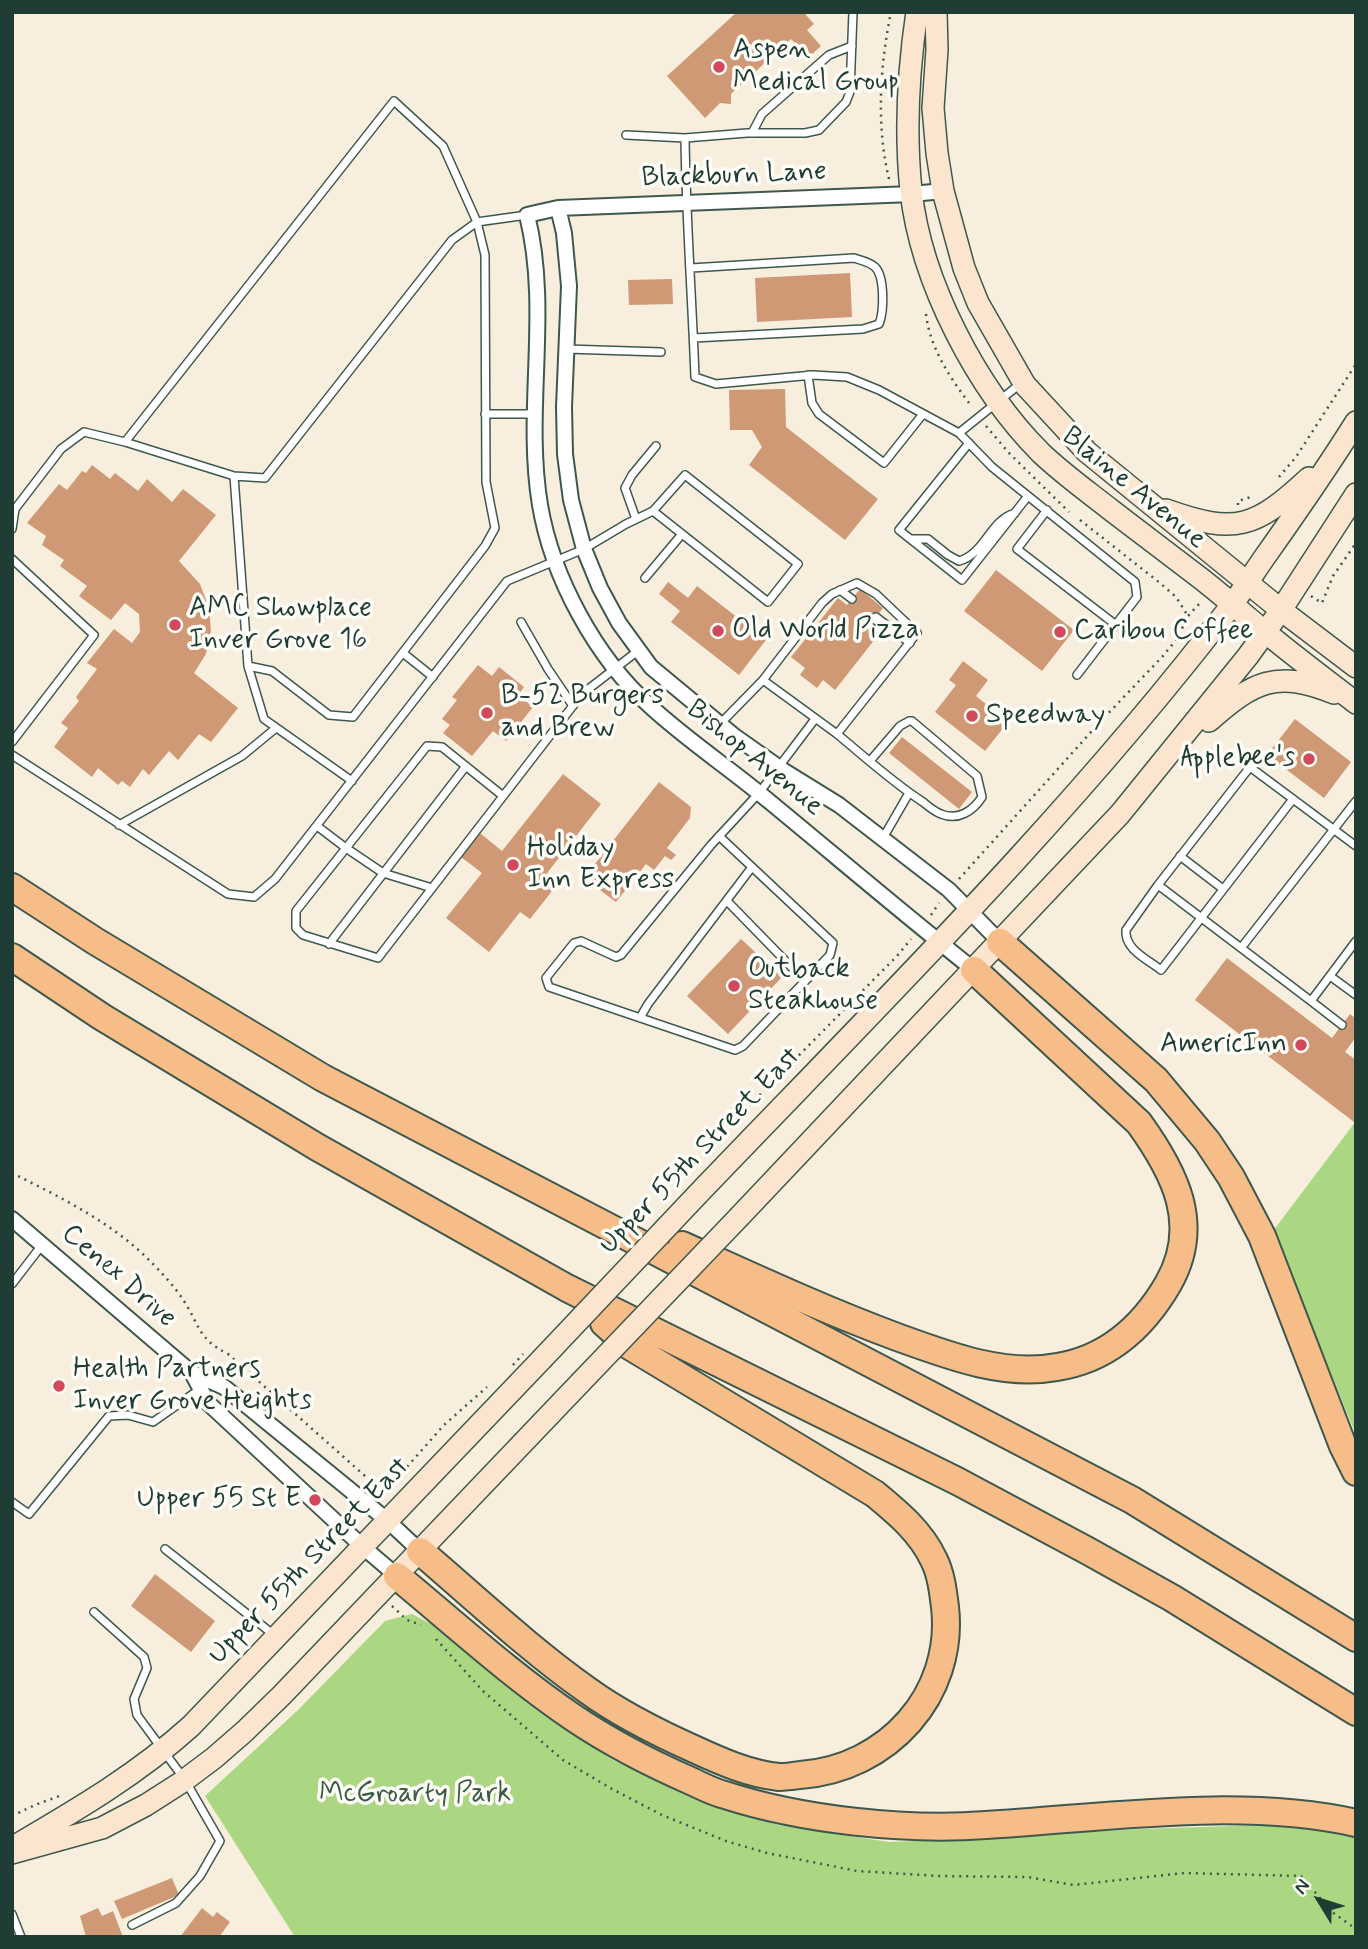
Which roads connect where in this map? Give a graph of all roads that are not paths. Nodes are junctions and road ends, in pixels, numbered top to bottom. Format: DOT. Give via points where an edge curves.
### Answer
graph roads {
  1 [pos="853,12"];
  2 [pos="917,12"];
  3 [pos="936,12"];
  4 [pos="852,47"];
  5 [pos="752,133"];
  6 [pos="626,135"];
  7 [pos="685,138"];
  8 [pos="943,191"];
  9 [pos="912,194"];
  10 [pos="686,203"];
  11 [pos="558,208"];
  12 [pos="527,215"];
  13 [pos="477,222"];
  14 [pos="691,268"];
  15 [pos="694,338"];
  16 [pos="566,349"];
  17 [pos="662,352"];
  18 [pos="808,376"];
  19 [pos="1024,382"];
  20 [pos="998,401"];
  21 [pos="485,414"];
  22 [pos="533,414"];
  23 [pos="923,414"];
  24 [pos="1356,422"];
  25 [pos="959,433"];
  26 [pos="125,442"];
  27 [pos="969,443"];
  28 [pos="656,446"];
  29 [pos="1336,453"];
  30 [pos="234,476"];
  31 [pos="1356,494"];
  32 [pos="1028,496"];
  33 [pos="1151,504"];
  34 [pos="1047,510"];
  35 [pos="653,511"];
  36 [pos="1015,513"];
  37 [pos="636,519"];
  38 [pos="12,529"];
  39 [pos="682,534"];
  40 [pos="910,538"];
  41 [pos="584,549"];
  42 [pos="12,559"];
  43 [pos="555,560"];
  44 [pos="645,578"];
  45 [pos="1247,583"];
  46 [pos="840,590"];
  47 [pos="852,599"];
  48 [pos="1233,603"];
  49 [pos="1281,610"];
  50 [pos="876,617"];
  51 [pos="521,622"];
  52 [pos="1116,625"];
  53 [pos="1265,632"];
  54 [pos="909,643"];
  55 [pos="639,650"];
  56 [pos="403,653"];
  57 [pos="248,666"];
  58 [pos="1356,667"];
  59 [pos="616,669"];
  60 [pos="1077,675"];
  61 [pos="433,677"];
  62 [pos="763,680"];
  63 [pos="1355,702"];
  64 [pos="573,706"];
  65 [pos="815,719"];
  66 [pos="720,724"];
  67 [pos="276,727"];
  68 [pos="837,734"];
  69 [pos="12,742"];
  70 [pos="12,755"];
  71 [pos="1165,759"];
  72 [pos="870,761"];
  73 [pos="466,766"];
  74 [pos="778,767"];
  75 [pos="352,781"];
  76 [pos="760,793"];
  77 [pos="909,793"];
  78 [pos="503,796"];
  79 [pos="1293,799"];
  80 [pos="1356,802"];
  81 [pos="119,825"];
  82 [pos="317,826"];
  83 [pos="1334,830"];
  84 [pos="719,836"];
  85 [pos="883,839"];
  86 [pos="1356,846"];
  87 [pos="346,848"];
  88 [pos="1180,856"];
  89 [pos="752,867"];
  90 [pos="383,873"];
  91 [pos="1158,885"];
  92 [pos="12,887"];
  93 [pos="432,888"];
  94 [pos="1223,889"];
  95 [pos="727,901"];
  96 [pos="970,910"];
  97 [pos="1201,918"];
  98 [pos="1356,941"];
  99 [pos="940,942"];
  100 [pos="1000,942"];
  101 [pos="329,944"];
  102 [pos="1241,948"];
  103 [pos="12,957"];
  104 [pos="974,970"];
  105 [pos="1330,975"];
  106 [pos="805,981"];
  107 [pos="1356,995"];
  108 [pos="1311,1001"];
  109 [pos="640,1018"];
  110 [pos="1342,1025"];
  111 [pos="552,1197"];
  112 [pos="12,1219"];
  113 [pos="42,1244"];
  114 [pos="12,1284"];
  115 [pos="567,1288"];
  116 [pos="192,1373"];
  117 [pos="201,1388"];
  118 [pos="1356,1472"];
  119 [pos="12,1502"];
  120 [pos="388,1521"];
  121 [pos="363,1547"];
  122 [pos="164,1549"];
  123 [pos="420,1551"];
  124 [pos="397,1576"];
  125 [pos="94,1612"];
  126 [pos="276,1637"];
  127 [pos="1356,1638"];
  128 [pos="1356,1712"];
  129 [pos="164,1751"];
  130 [pos="185,1780"];
  131 [pos="1356,1823"];
  132 [pos="12,1848"];
  133 [pos="12,1853"];
  134 [pos="12,1914"];
  135 [pos="132,1925"];
  136 [pos="21,1937"];
  1 -- 4 [label="lane"];
  2 -- 9 [label="street, Blaine Avenue" via="908,103"];
  3 -- 8 [label="street, Blaine Avenue" via="933,108"];
  4 -- 5 [label="lane" via="829,55 762,114"];
  4 -- 5 [label="lane" via="850,92 819,130"];
  5 -- 7 [label="lane"];
  6 -- 7 [label="lane"];
  7 -- 10 [label="lane"];
  8 -- 9 [label="street, Blackburn Lane"];
  8 -- 19 [label="street, Blaine Avenue" via="978,303"];
  9 -- 10 [label="street, Blackburn Lane"];
  9 -- 20 [label="street, Blaine Avenue" via="922,244 949,318"];
  10 -- 11 [label="street, Blackburn Lane"];
  10 -- 14 [label="lane"];
  11 -- 12 [label="street, Blackburn Lane"];
  11 -- 16 [label="street, Bishop Avenue" via="569,286"];
  12 -- 13 [label="lane"];
  12 -- 22 [label="street, Bishop Avenue" via="538,293"];
  13 -- 21 [label="lane" via="485,255"];
  13 -- 26 [label="lane" via="443,146 394,101"];
  13 -- 30 [label="lane" via="452,240 265,478"];
  14 -- 15 [label="lane"];
  14 -- 15 [label="lane" via="853,258 875,267 883,315 879,324 863,329"];
  15 -- 18 [label="lane" via="695,377 716,384"];
  16 -- 17 [label="lane"];
  16 -- 41 [label="street, Bishop Avenue" via="565,454 570,500"];
  18 -- 23 [label="lane" via="847,377"];
  18 -- 23 [label="lane" via="819,414 884,463"];
  19 -- 20 [label="lane"];
  19 -- 33 [label="street, Blaine Avenue" via="1087,452"];
  20 -- 25 [label="lane"];
  20 -- 48 [label="street, Blaine Avenue" via="1066,476"];
  21 -- 22 [label="lane"];
  21 -- 56 [label="lane" via="485,482 495,528"];
  22 -- 43 [label="street, Bishop Avenue" via="540,507"];
  23 -- 25 [label="lane"];
  24 -- 29 [label="street, Upper 55th Street East"];
  25 -- 27 [label="lane"];
  26 -- 30 [label="lane"];
  26 -- 38 [label="lane" via="84,432 61,449 15,509"];
  27 -- 32 [label="lane"];
  27 -- 40 [label="lane" via="899,530"];
  28 -- 37 [label="lane" via="625,488"];
  29 -- 33 [label="street" via="1258,519 1220,524"];
  29 -- 45 [label="street, Upper 55th Street East"];
  30 -- 57 [label="lane"];
  31 -- 49 [label="street"];
  32 -- 34 [label="lane"];
  32 -- 36 [label="lane"];
  33 -- 45 [label="street, Blaine Avenue"];
  34 -- 52 [label="lane" via="1135,582 1137,597"];
  34 -- 52 [label="lane" via="1017,549"];
  35 -- 37 [label="lane"];
  35 -- 39 [label="lane"];
  35 -- 39 [label="lane" via="685,475 798,564 768,602"];
  36 -- 40 [label="lane" via="1005,516 969,558 959,561 928,539"];
  36 -- 40 [label="lane" via="962,580"];
  37 -- 41 [label="lane"];
  39 -- 44 [label="lane"];
  41 -- 43 [label="lane"];
  41 -- 55 [label="street, Bishop Avenue" via="619,623"];
  42 -- 69 [label="lane" via="94,635"];
  43 -- 59 [label="street, Bishop Avenue" via="589,631"];
  43 -- 61 [label="lane" via="508,581"];
  45 -- 48 [label="street, Upper 55th Street East"];
  45 -- 49 [label="street, Blaine Avenue"];
  46 -- 47 [label="lane"];
  46 -- 54 [label="lane" via="857,583 868,589 917,633"];
  46 -- 62 [label="lane" via="822,603"];
  48 -- 53 [label="street, Blaine Avenue"];
  48 -- 96 [label="street, Upper 55th Street East" via="1095,773"];
  49 -- 53 [label="street"];
  49 -- 58 [label="street, Blaine Avenue"];
  50 -- 54 [label="lane"];
  51 -- 64 [label="lane"];
  52 -- 60 [label="lane"];
  53 -- 63 [label="street, Blaine Avenue"];
  53 -- 71 [label="street"];
  54 -- 68 [label="lane"];
  55 -- 59 [label="lane"];
  55 -- 66 [label="street, Bishop Avenue" via="651,667"];
  56 -- 57 [label="lane" via="353,717 329,715 272,671"];
  56 -- 61 [label="lane"];
  57 -- 67 [label="lane" via="264,719"];
  59 -- 64 [label="lane"];
  59 -- 76 [label="street, Bishop Avenue" via="647,704"];
  61 -- 75 [label="lane"];
  62 -- 65 [label="lane"];
  62 -- 66 [label="lane"];
  63 -- 71 [label="street" via="1312,684 1263,684 1235,697"];
  64 -- 78 [label="lane"];
  65 -- 68 [label="lane"];
  65 -- 74 [label="lane"];
  66 -- 74 [label="street, Bishop Avenue"];
  67 -- 75 [label="lane"];
  67 -- 81 [label="lane" via="242,756"];
  68 -- 72 [label="lane"];
  70 -- 81 [label="lane"];
  71 -- 100 [label="street"];
  72 -- 77 [label="lane"];
  72 -- 77 [label="lane" via="909,721 976,776 982,797 975,808 960,816 941,815"];
  73 -- 78 [label="lane"];
  73 -- 87 [label="lane" via="442,747 427,746"];
  73 -- 90 [label="lane"];
  74 -- 76 [label="lane"];
  74 -- 85 [label="street, Bishop Avenue"];
  75 -- 82 [label="lane"];
  76 -- 84 [label="lane"];
  76 -- 99 [label="street, Bishop Avenue"];
  77 -- 85 [label="lane"];
  78 -- 93 [label="lane"];
  79 -- 83 [label="lane"];
  79 -- 88 [label="lane" via="1250,767"];
  79 -- 94 [label="lane"];
  80 -- 83 [label="lane"];
  81 -- 82 [label="lane" via="228,894 254,897 275,879"];
  82 -- 87 [label="lane"];
  83 -- 86 [label="lane"];
  83 -- 102 [label="lane"];
  84 -- 89 [label="lane"];
  84 -- 109 [label="lane" via="621,955 616,957 581,941 574,943 546,978 549,986"];
  85 -- 96 [label="street, Bishop Avenue"];
  87 -- 90 [label="lane"];
  87 -- 101 [label="lane" via="296,911 296,928"];
  88 -- 91 [label="lane"];
  88 -- 94 [label="lane"];
  89 -- 95 [label="lane"];
  89 -- 106 [label="lane" via="833,943 830,955"];
  90 -- 93 [label="lane"];
  90 -- 101 [label="lane"];
  91 -- 97 [label="lane"];
  91 -- 97 [label="lane" via="1126,930 1131,947 1161,970"];
  92 -- 111 [label="highway" via="323,1078"];
  93 -- 101 [label="lane" via="378,958"];
  94 -- 97 [label="lane"];
  95 -- 106 [label="lane"];
  95 -- 109 [label="lane"];
  96 -- 99 [label="street, Upper 55th Street East"];
  96 -- 100 [label="street, Bishop Avenue"];
  97 -- 102 [label="lane"];
  98 -- 105 [label="lane"];
  99 -- 104 [label="street, Bishop Avenue"];
  99 -- 120 [label="street, Upper 55th Street East, bridge"];
  100 -- 104 [label="street"];
  100 -- 118 [label="highway" via="1156,1080 1207,1141 1262,1236"];
  102 -- 108 [label="lane"];
  103 -- 115 [label="highway" via="317,1147"];
  104 -- 111 [label="highway" via="1139,1123 1175,1181 1184,1248 1172,1277 1138,1325 1090,1359 1031,1370 941,1353 847,1319 655,1233"];
  104 -- 123 [label="street, bridge"];
  105 -- 107 [label="lane"];
  105 -- 108 [label="lane"];
  106 -- 109 [label="lane" via="735,1050"];
  108 -- 110 [label="lane"];
  111 -- 127 [label="highway" via="1132,1500"];
  112 -- 113 [label="street, Cenex Drive"];
  113 -- 114 [label="lane"];
  113 -- 116 [label="street, Cenex Drive"];
  115 -- 123 [label="highway" via="628,1345 875,1494 919,1535 934,1561 946,1619 944,1649 918,1712 871,1755 836,1770 780,1777 749,1771 671,1739 589,1692"];
  115 -- 128 [label="highway" via="1088,1551"];
  116 -- 117 [label="street, Cenex Drive"];
  116 -- 120 [label="street, Cenex Drive" via="224,1387"];
  117 -- 119 [label="lane" via="153,1422 128,1415 109,1416 29,1514"];
  117 -- 121 [label="street, Cenex Drive" via="208,1403"];
  120 -- 121 [label="street, Upper 55th Street East"];
  120 -- 123 [label="street, Cenex Drive"];
  121 -- 124 [label="street, Cenex Drive"];
  121 -- 126 [label="street, Upper 55th Street East"];
  122 -- 126 [label="lane"];
  123 -- 124 [label="street"];
  124 -- 130 [label="street" via="245,1731"];
  124 -- 131 [label="highway" via="574,1718 658,1767 724,1795 848,1821 912,1826 1221,1811 1311,1815"];
  125 -- 129 [label="lane" via="144,1657 147,1668 134,1699 137,1715"];
  126 -- 129 [label="street, Upper 55th Street East"];
  129 -- 130 [label="lane"];
  129 -- 132 [label="street, Upper 55th Street East" via="86,1805"];
  130 -- 133 [label="street" via="102,1828"];
  130 -- 135 [label="lane" via="220,1841 200,1876 176,1903"];
  134 -- 136 [label="lane"];
}
